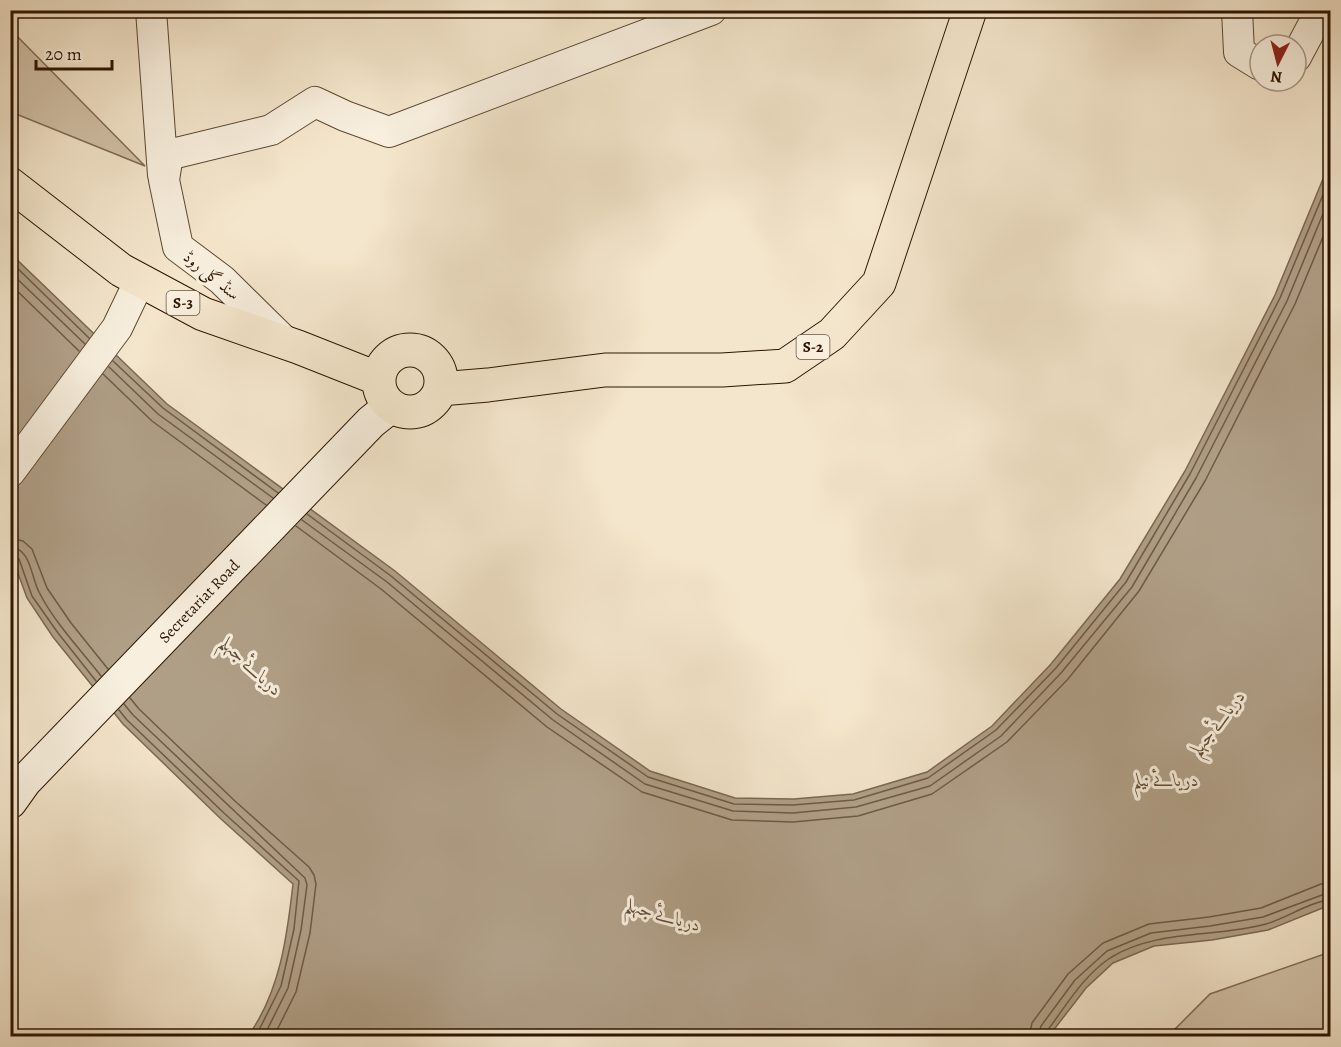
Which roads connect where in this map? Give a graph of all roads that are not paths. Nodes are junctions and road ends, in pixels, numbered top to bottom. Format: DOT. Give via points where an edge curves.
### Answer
graph roads {
  1 [pos="151,10"];
  2 [pos="711,10"];
  3 [pos="970,10"];
  4 [pos="1237,10"];
  5 [pos="1321,10"];
  6 [pos="1308,34"];
  7 [pos="1248,58"];
  8 [pos="166,168"];
  9 [pos="10,184"];
  10 [pos="140,280"];
  11 [pos="286,343"];
  12 [pos="440,389"];
  13 [pos="380,402"];
  14 [pos="10,472"];
  15 [pos="18,791"];
  1 -- 8 [label="street, سنڈ گلی روڈ"];
  2 -- 8 [label="street" via="389,132 315,102 270,130"];
  3 -- 12 [label="highway, S-2" via="879,284 832,334 785,366 605,370"];
  4 -- 7 [label="street" via="1239,52"];
  5 -- 6 [label="street"];
  8 -- 11 [label="street, سنڈ گلی روڈ" via="178,248 222,280"];
  9 -- 10 [label="highway, S-3" via="121,270"];
  10 -- 11 [label="highway, S-3" via="203,314"];
  10 -- 14 [label="street" via="117,328"];
  11 -- 13 [label="highway, S-3"];
  12 -- 13 [label="highway" via="436,398 420,410 400,410"];
  12 -- 13 [label="highway" via="439,369 433,360 425,353 405,350 386,360 381,368"];
  13 -- 15 [label="main road, Secretariat Road"];
}
